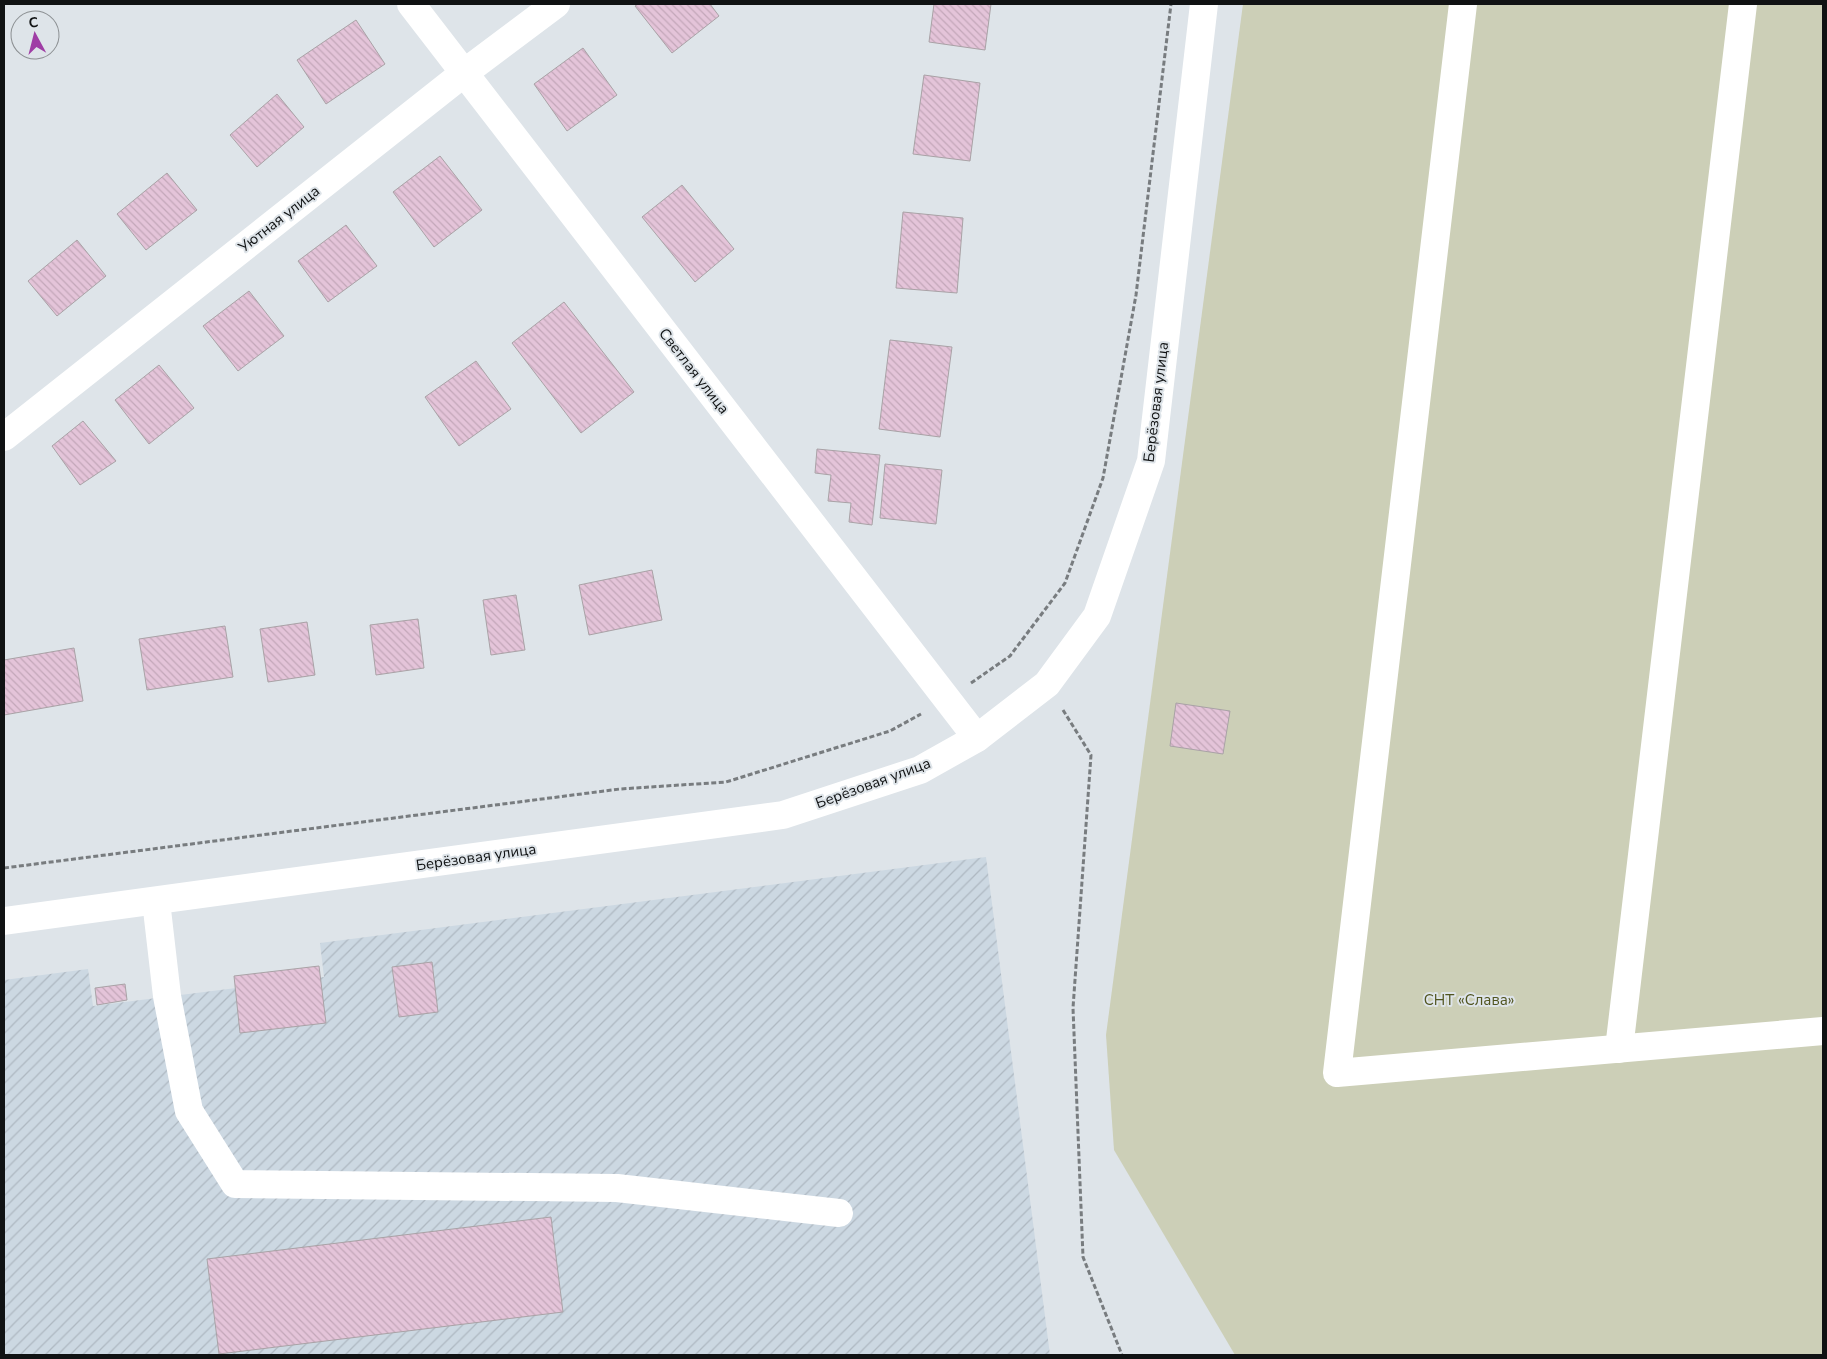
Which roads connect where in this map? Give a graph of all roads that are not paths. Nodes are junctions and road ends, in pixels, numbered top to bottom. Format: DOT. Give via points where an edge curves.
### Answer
graph roads {
  1 [pos="411,4"];
  2 [pos="556,4"];
  3 [pos="1204,4"];
  4 [pos="1462,4"];
  5 [pos="1743,4"];
  6 [pos="464,74"];
  7 [pos="4,437"];
  8 [pos="977,738"];
  9 [pos="156,901"];
  10 [pos="4,922"];
  11 [pos="1823,1031"];
  12 [pos="1619,1049"];
  13 [pos="839,1213"];
  1 -- 6 [label="main road, Светлая улица"];
  2 -- 6 [label="main road, Уютная улица"];
  3 -- 8 [label="main road, Берёзовая улица" via="1151,461 1098,616 1047,684"];
  4 -- 12 [label="main road" via="1337,1073"];
  5 -- 12 [label="main road"];
  6 -- 7 [label="main road, Уютная улица"];
  6 -- 8 [label="main road, Светлая улица"];
  8 -- 9 [label="main road, Берёзовая улица" via="920,770 783,815"];
  9 -- 10 [label="main road, Берёзовая улица"];
  9 -- 13 [label="main road" via="167,996 189,1111 235,1184 617,1188"];
  11 -- 12 [label="main road"];
}
